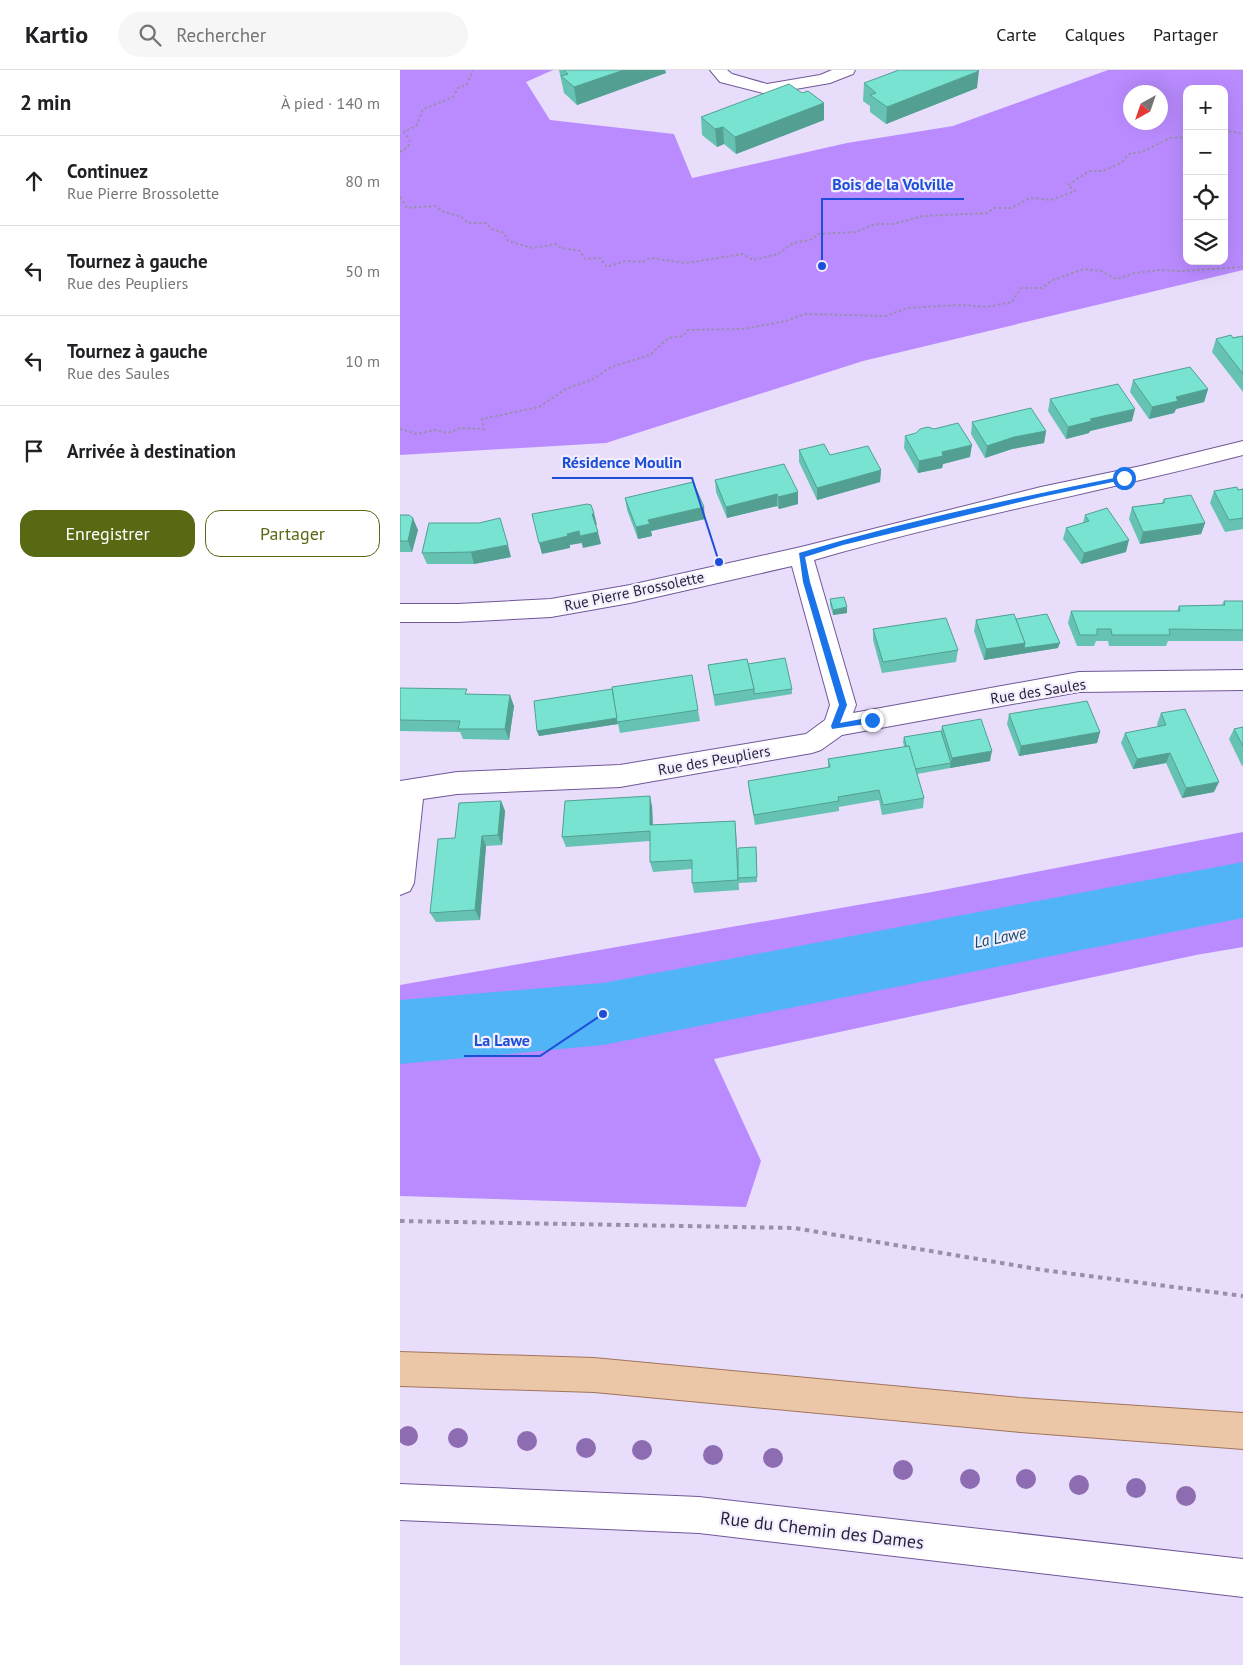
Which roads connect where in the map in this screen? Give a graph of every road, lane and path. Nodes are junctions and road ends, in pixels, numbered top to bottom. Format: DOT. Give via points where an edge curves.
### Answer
graph roads {
  1 [pos="473,70"];
  2 [pos="718,70"];
  3 [pos="847,70"];
  4 [pos="1228,131"];
  5 [pos="1243,134"];
  6 [pos="1183,137"];
  7 [pos="400,152"];
  8 [pos="400,197"];
  9 [pos="1243,267"];
  10 [pos="400,429"];
  11 [pos="1243,448"];
  12 [pos="801,555"];
  13 [pos="400,613"];
  14 [pos="1243,680"];
  15 [pos="835,726"];
  16 [pos="406,791"];
  17 [pos="400,883"];
  18 [pos="400,1221"];
  19 [pos="1243,1296"];
  20 [pos="400,1369"];
  21 [pos="1243,1431"];
  22 [pos="400,1502"];
  23 [pos="1243,1578"];
  1 -- 7 [label="path" via="467,84 458,88 453,97 423,109 417,124 404,132 410,141 408,147"];
  2 -- 3 [label="street" via="726,78 767,89 824,79"];
  4 -- 5 [label="path"];
  6 -- 8 [label="path" via="1170,138 1142,152 1129,154 1121,163 1103,171 1089,171 1068,185 1075,191 1051,200 1030,198 1010,208 994,208 987,213 923,216 893,224 876,224 855,232 819,234 810,240 793,242 778,254 753,260 743,254 686,263 650,258 607,267 600,258 585,259 580,251 556,244 536,249 508,241 504,233 486,223 468,223 460,216 435,206 424,210 407,208"];
  9 -- 10 [label="path" via="1135,272 1116,278 1101,271 1084,269 1053,280 1042,288 1021,288 1012,302 986,307 907,308 886,316 805,314 786,321 743,328 688,330 683,336 668,338 650,356 611,367 593,379 566,389 539,407 482,419 484,429 460,428 448,433 435,430 417,434"];
  11 -- 12 [label="street, Rue Pierre Brossolette"];
  12 -- 13 [label="street, Rue Pierre Brossolette" via="630,594 551,608"];
  12 -- 15 [label="street" via="843,705"];
  14 -- 15 [label="street, Rue des Saules" via="1079,682"];
  15 -- 16 [label="street, Rue des Peupliers" via="812,742 620,776 457,783"];
  16 -- 17 [label="street, Rue des Peupliers"];
  18 -- 19 [label="path" via="795,1228 1043,1270"];
  20 -- 21 [label="main road" via="594,1374 1020,1414"];
  22 -- 23 [label="street, Rue du Chemin des Dames" via="698,1515"];
}
